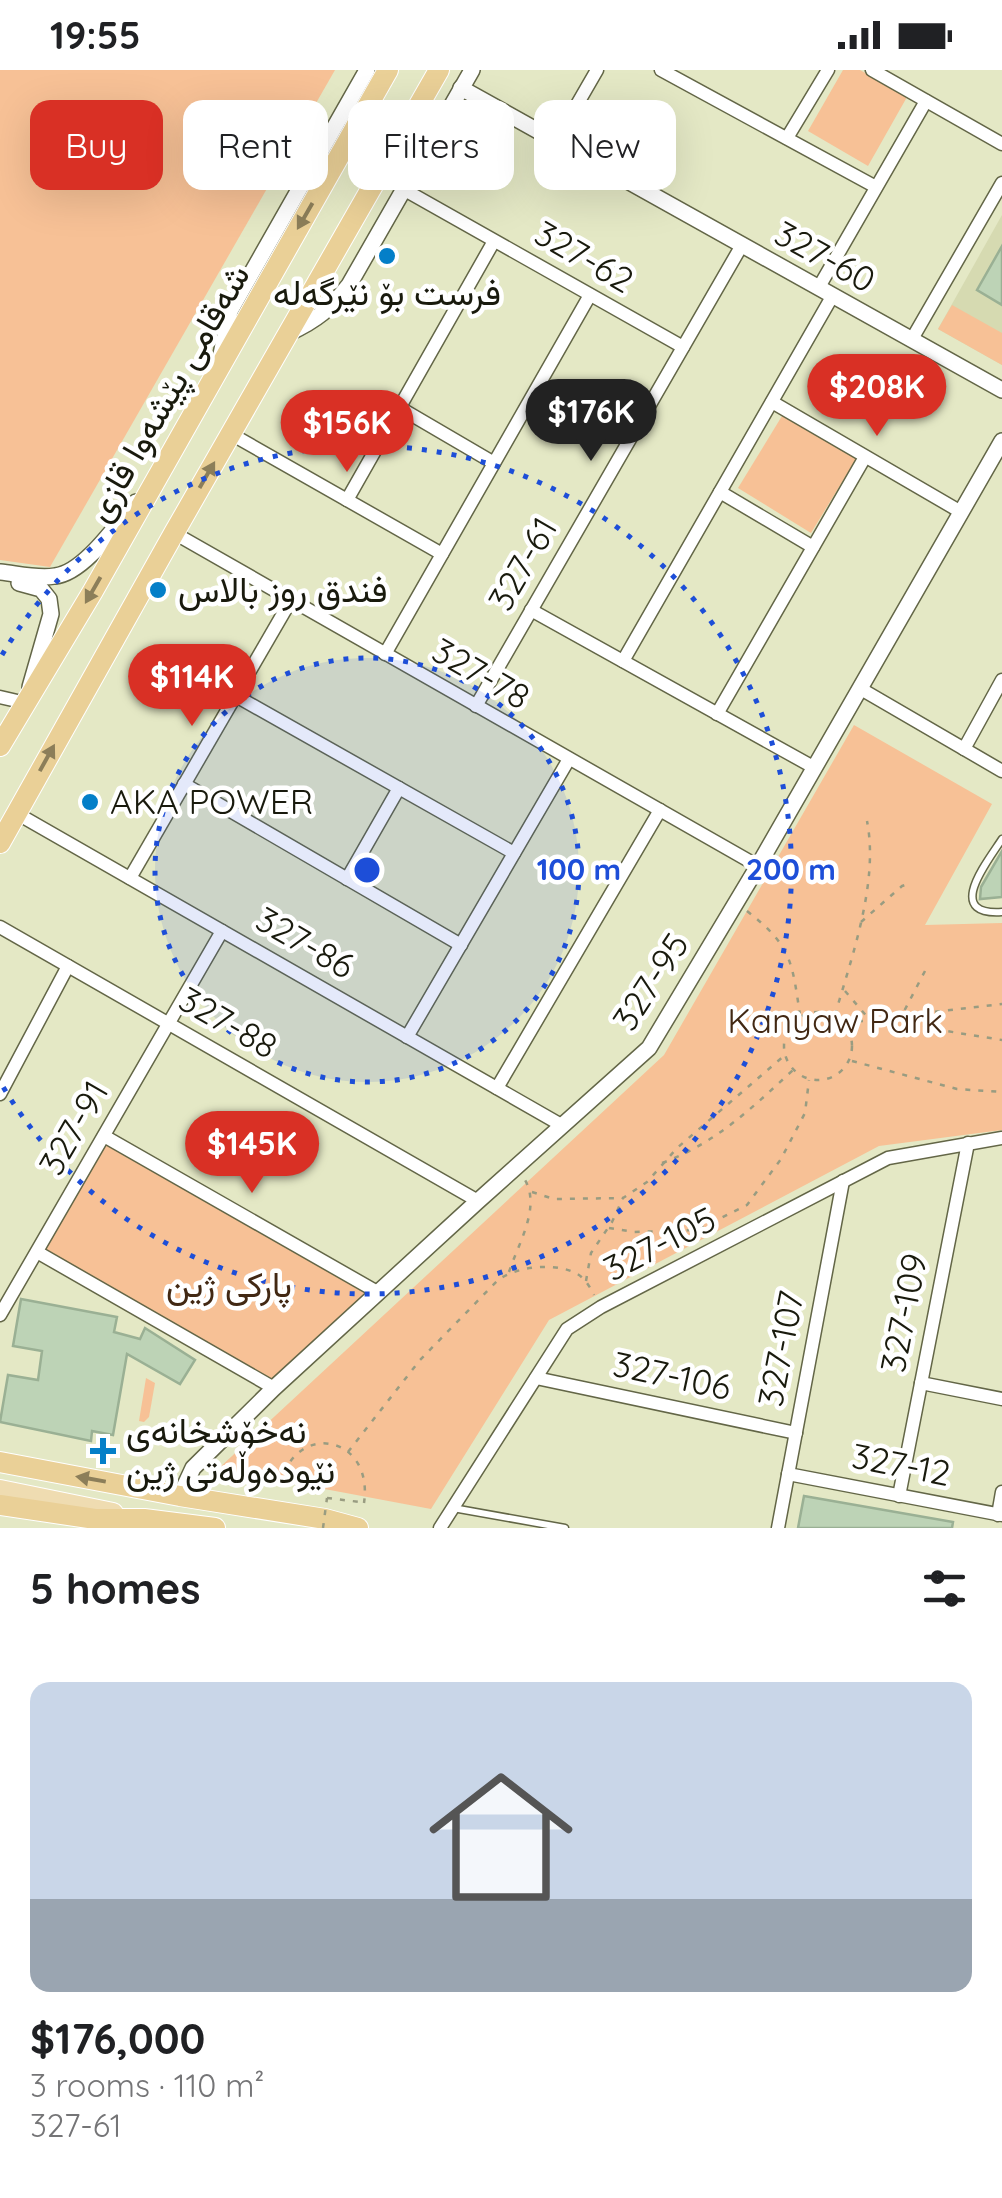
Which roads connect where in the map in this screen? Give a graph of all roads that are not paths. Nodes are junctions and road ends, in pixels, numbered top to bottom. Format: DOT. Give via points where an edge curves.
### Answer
graph roads {
  1 [pos="367,70"];
  2 [pos="388,70"];
  3 [pos="472,70"];
  4 [pos="597,70"];
  5 [pos="660,70"];
  6 [pos="828,70"];
  7 [pos="872,70"];
  8 [pos="432,71"];
  9 [pos="462,88"];
  10 [pos="371,100"];
  11 [pos="455,100"];
  12 [pos="580,100"];
  13 [pos="926,101"];
  14 [pos="534,129"];
  15 [pos="787,138"];
  16 [pos="348,140"];
  17 [pos="1002,144"];
  18 [pos="1002,183"];
  19 [pos="876,187"];
  20 [pos="363,190"];
  21 [pos="403,190"];
  22 [pos="406,190"];
  23 [pos="644,190"];
  24 [pos="351,224"];
  25 [pos="494,241"];
  26 [pos="742,244"];
  27 [pos="826,291"];
  28 [pos="590,295"];
  29 [pos="288,333"];
  30 [pos="912,339"];
  31 [pos="682,347"];
  32 [pos="218,370"];
  33 [pos="1002,390"];
  34 [pos="772,402"];
  35 [pos="400,408"];
  36 [pos="231,434"];
  37 [pos="1002,440"];
  38 [pos="866,456"];
  39 [pos="494,463"];
  40 [pos="155,481"];
  41 [pos="720,492"];
  42 [pos="347,500"];
  43 [pos="961,512"];
  44 [pos="174,533"];
  45 [pos="813,547"];
  46 [pos="442,554"];
  47 [pos="0,576"];
  48 [pos="291,600"];
  49 [pos="531,610"];
  50 [pos="385,654"];
  51 [pos="623,661"];
  52 [pos="1002,680"];
  53 [pos="860,689"];
  54 [pos="236,696"];
  55 [pos="0,697"];
  56 [pos="26,704"];
  57 [pos="476,706"];
  58 [pos="717,714"];
  59 [pos="0,746"];
  60 [pos="964,749"];
  61 [pos="569,758"];
  62 [pos="814,768"];
  63 [pos="1002,771"];
  64 [pos="184,784"];
  65 [pos="399,788"];
  66 [pos="660,810"];
  67 [pos="16,813"];
  68 [pos="1002,839"];
  69 [pos="0,843"];
  70 [pos="514,853"];
  71 [pos="758,866"];
  72 [pos="130,878"];
  73 [pos="347,879"];
  74 [pos="1002,912"];
  75 [pos="0,927"];
  76 [pos="222,930"];
  77 [pos="461,945"];
  78 [pos="68,966"];
  79 [pos="168,1024"];
  80 [pos="407,1037"];
  81 [pos="497,1088"];
  82 [pos="0,1094"];
  83 [pos="563,1126"];
  84 [pos="104,1136"];
  85 [pos="1002,1138"];
  86 [pos="968,1143"];
  87 [pos="843,1181"];
  88 [pos="478,1201"];
  89 [pos="36,1252"];
  90 [pos="379,1292"];
  91 [pos="0,1315"];
  92 [pos="536,1378"];
  93 [pos="921,1383"];
  94 [pos="274,1388"];
  95 [pos="1002,1399"];
  96 [pos="796,1433"];
  97 [pos="0,1462"];
  98 [pos="788,1474"];
  99 [pos="0,1490"];
  100 [pos="1002,1492"];
  101 [pos="180,1496"];
  102 [pos="900,1496"];
  103 [pos="0,1505"];
  104 [pos="453,1508"];
  105 [pos="1000,1515"];
  106 [pos="144,1520"];
  107 [pos="215,1528"];
  108 [pos="358,1528"];
  109 [pos="440,1528"];
  110 [pos="564,1528"];
  111 [pos="778,1528"];
  1 -- 32 [label="street" via="230,311"];
  2 -- 10 [label="highway, شەقامی پێشەوا قازی"];
  3 -- 9 [label="street"];
  4 -- 12 [label="street"];
  5 -- 15 [label="street"];
  6 -- 15 [label="street"];
  7 -- 13 [label="street"];
  8 -- 24 [label="highway"];
  9 -- 11 [label="street"];
  9 -- 14 [label="street, 327-60"];
  13 -- 17 [label="street"];
  13 -- 19 [label="street"];
  15 -- 19 [label="street"];
  16 -- 32 [label="highway, شەقامی پێشەوا قازی, one-way"];
  18 -- 30 [label="street"];
  19 -- 27 [label="street"];
  20 -- 24 [label="highway"];
  21 -- 29 [label="street" via="333,306"];
  22 -- 25 [label="street, 327-62"];
  23 -- 26 [label="street, 327-60"];
  24 -- 29 [label="highway"];
  25 -- 28 [label="street, 327-62"];
  25 -- 35 [label="street"];
  26 -- 27 [label="street, 327-60"];
  26 -- 31 [label="street, 327-61"];
  27 -- 30 [label="street, 327-60"];
  27 -- 34 [label="street"];
  28 -- 31 [label="street, 327-62"];
  28 -- 39 [label="street"];
  29 -- 36 [label="highway"];
  30 -- 33 [label="street, 327-60"];
  31 -- 49 [label="street, 327-61"];
  32 -- 40 [label="highway, شەقامی پێشەوا قازی"];
  34 -- 38 [label="street"];
  34 -- 41 [label="street"];
  35 -- 39 [label="street"];
  35 -- 42 [label="street"];
  36 -- 42 [label="street"];
  44 -- 36 [label="highway, one-way"];
  37 -- 43 [label="street, 327-95"];
  38 -- 43 [label="street"];
  38 -- 45 [label="street"];
  39 -- 46 [label="street"];
  40 -- 47 [label="street" via="69,572"];
  40 -- 56 [label="highway, شەقامی پێشەوا قازی, one-way"];
  41 -- 45 [label="street"];
  41 -- 51 [label="street"];
  42 -- 46 [label="street"];
  43 -- 53 [label="street, 327-95"];
  44 -- 48 [label="street, 327-78"];
  67 -- 44 [label="highway, one-way"];
  45 -- 58 [label="street"];
  46 -- 50 [label="street"];
  47 -- 56 [label="street" via="41,589 51,604"];
  48 -- 50 [label="street, 327-78"];
  48 -- 54 [label="street"];
  49 -- 51 [label="street"];
  49 -- 57 [label="street, 327-61"];
  50 -- 57 [label="street, 327-78"];
  51 -- 58 [label="street"];
  52 -- 60 [label="street"];
  53 -- 60 [label="street"];
  53 -- 62 [label="street, 327-95"];
  54 -- 64 [label="street"];
  54 -- 65 [label="street"];
  55 -- 56 [label="street"];
  56 -- 59 [label="highway, شەقامی پێشەوا قازی"];
  57 -- 61 [label="street, 327-78"];
  58 -- 62 [label="street"];
  60 -- 63 [label="street"];
  61 -- 66 [label="street, 327-78"];
  61 -- 70 [label="street"];
  62 -- 71 [label="street, 327-95"];
  64 -- 72 [label="street"];
  64 -- 73 [label="street"];
  65 -- 70 [label="street"];
  65 -- 73 [label="street"];
  66 -- 71 [label="street, 327-78"];
  66 -- 81 [label="street"];
  67 -- 69 [label="highway"];
  67 -- 72 [label="street, 327-86"];
  68 -- 74 [label="lane" via="971,893 981,910"];
  70 -- 77 [label="street"];
  71 -- 83 [label="street, 327-95" via="649,1048"];
  72 -- 76 [label="street, 327-86"];
  73 -- 77 [label="street"];
  75 -- 78 [label="street, 327-88"];
  76 -- 79 [label="street, 327-91"];
  76 -- 80 [label="street, 327-86"];
  77 -- 80 [label="street"];
  78 -- 79 [label="street, 327-88"];
  78 -- 82 [label="street"];
  79 -- 84 [label="street, 327-91"];
  79 -- 88 [label="street, 327-88"];
  80 -- 81 [label="street, 327-86"];
  81 -- 83 [label="street, 327-86"];
  83 -- 88 [label="street, 327-95"];
  84 -- 89 [label="street, 327-91"];
  84 -- 90 [label="street"];
  85 -- 86 [label="street, 327-105"];
  86 -- 87 [label="street, 327-105" via="888,1158"];
  86 -- 93 [label="street, 327-109"];
  87 -- 92 [label="street, 327-105" via="567,1329"];
  87 -- 96 [label="street, 327-107"];
  88 -- 90 [label="street, 327-95"];
  89 -- 91 [label="street, 327-91"];
  89 -- 94 [label="street"];
  90 -- 94 [label="street, 327-95"];
  92 -- 96 [label="street, 327-106"];
  92 -- 104 [label="street, 327-105"];
  93 -- 95 [label="street"];
  93 -- 102 [label="street, 327-109"];
  94 -- 101 [label="street, 327-95" via="193,1468"];
  96 -- 98 [label="street, 327-107"];
  101 -- 97 [label="highway, one-way"];
  98 -- 102 [label="street, 327-12"];
  98 -- 111 [label="street, 327-107"];
  99 -- 106 [label="main road"];
  100 -- 105 [label="street"];
  101 -- 108 [label="highway"];
  102 -- 105 [label="street, 327-12"];
  103 -- 106 [label="highway"];
  104 -- 109 [label="street, 327-105"];
  104 -- 110 [label="lane"];
  106 -- 107 [label="highway"];
}
